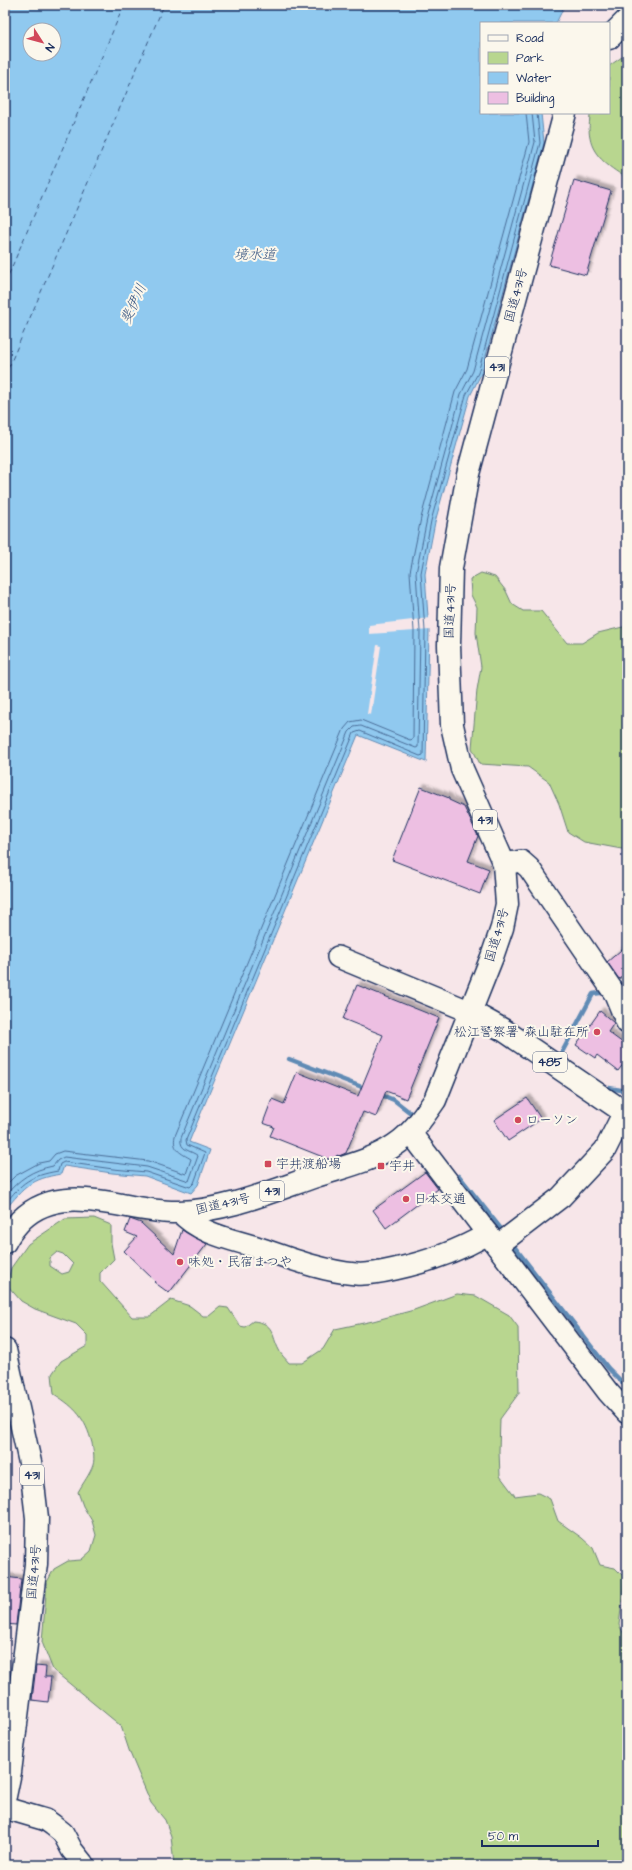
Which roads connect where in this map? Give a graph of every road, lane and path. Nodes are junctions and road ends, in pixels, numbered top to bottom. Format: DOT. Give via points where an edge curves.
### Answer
graph roads {
  1 [pos="627,20"];
  2 [pos="610,37"];
  3 [pos="565,114"];
  4 [pos="504,864"];
  5 [pos="338,957"];
  6 [pos="471,1012"];
  7 [pos="627,1023"];
  8 [pos="626,1111"];
  9 [pos="410,1132"];
  10 [pos="180,1212"];
  11 [pos="500,1239"];
  12 [pos="5,1242"];
  13 [pos="5,1350"];
  14 [pos="627,1413"];
  15 [pos="5,1796"];
  16 [pos="5,1808"];
  17 [pos="84,1865"];
  1 -- 2 [label="highway"];
  3 -- 4 [label="highway, 国道431号 / 431" via="468,474 451,568 449,645 452,725 462,769"];
  4 -- 6 [label="highway, 国道431号 / 431" via="507,904 502,928"];
  4 -- 7 [label="street" via="521,861 529,868 615,994"];
  5 -- 6 [label="street"];
  6 -- 8 [label="highway, 485"];
  6 -- 9 [label="highway, 国道431号 / 431" via="435,1100"];
  8 -- 11 [label="street" via="605,1150 561,1197"];
  9 -- 10 [label="highway, 国道431号 / 431" via="396,1145 374,1156 254,1197 210,1209"];
  9 -- 11 [label="street"];
  10 -- 11 [label="street" via="189,1222 231,1240 319,1267 356,1274 381,1272 422,1263"];
  10 -- 12 [label="highway, 国道431号 / 431" via="161,1212 80,1200 60,1201 42,1206 25,1217 9,1233"];
  11 -- 14 [label="street" via="608,1392"];
  13 -- 15 [label="highway, 国道431号 / 431" via="31,1468 37,1518 36,1564"];
  16 -- 17 [label="street" via="46,1820 53,1825 63,1833"];
}
